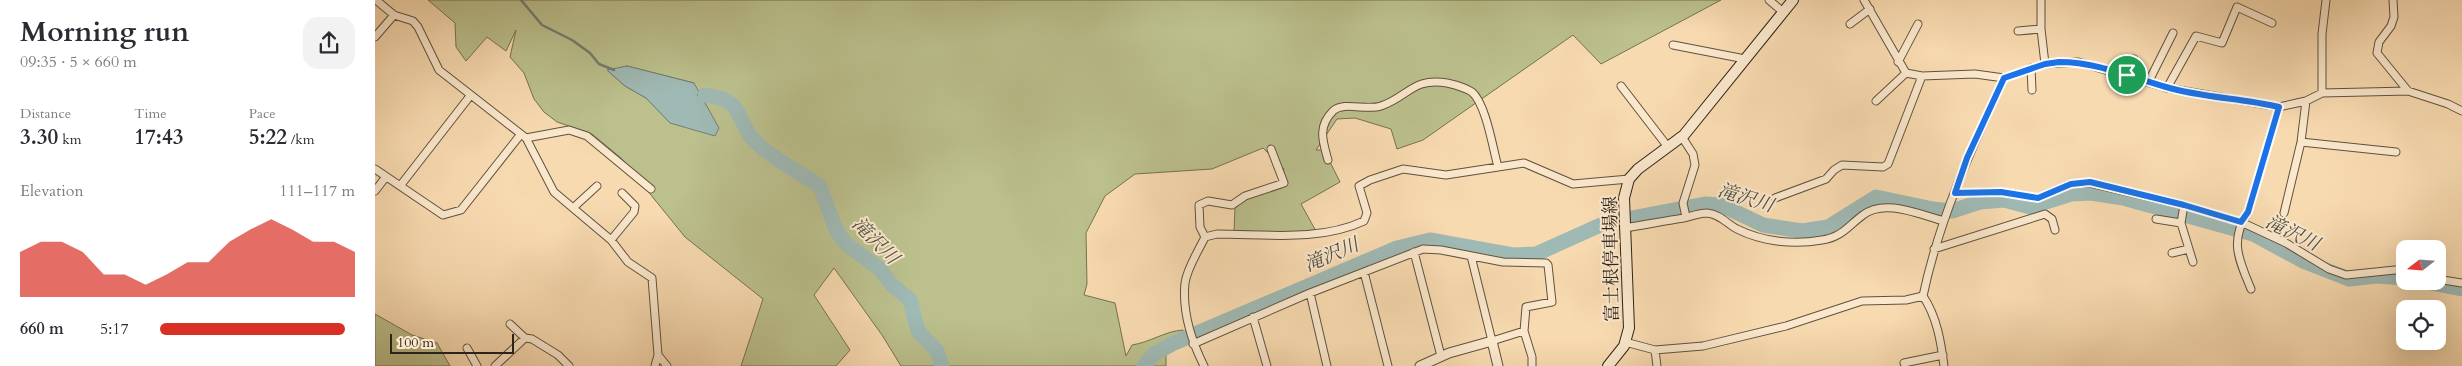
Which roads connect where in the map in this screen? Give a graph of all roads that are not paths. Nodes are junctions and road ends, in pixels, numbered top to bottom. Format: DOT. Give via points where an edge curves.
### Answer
graph roads {
  1 [pos="376,0"];
  2 [pos="1769,0"];
  3 [pos="1793,0"];
  4 [pos="1864,0"];
  5 [pos="2041,0"];
  6 [pos="2326,0"];
  7 [pos="2393,0"];
  8 [pos="1870,9"];
  9 [pos="1783,12"];
  10 [pos="394,15"];
  11 [pos="2272,23"];
  12 [pos="1850,24"];
  13 [pos="1918,24"];
  14 [pos="2041,30"];
  15 [pos="2018,31"];
  16 [pos="2173,33"];
  17 [pos="375,37"];
  18 [pos="1673,45"];
  19 [pos="1745,59"];
  20 [pos="2135,59"];
  21 [pos="1898,62"];
  22 [pos="2045,64"];
  23 [pos="2031,68"];
  24 [pos="1906,72"];
  25 [pos="2127,75"];
  26 [pos="1922,76"];
  27 [pos="2004,78"];
  28 [pos="2149,81"];
  29 [pos="1621,86"];
  30 [pos="2167,88"];
  31 [pos="2032,90"];
  32 [pos="2408,91"];
  33 [pos="2322,93"];
  34 [pos="470,96"];
  35 [pos="1876,101"];
  36 [pos="2305,101"];
  37 [pos="2279,107"];
  38 [pos="2462,111"];
  39 [pos="524,136"];
  40 [pos="1681,137"];
  41 [pos="2301,142"];
  42 [pos="1668,147"];
  43 [pos="1271,148"];
  44 [pos="2396,152"];
  45 [pos="1328,160"];
  46 [pos="1498,167"];
  47 [pos="375,169"];
  48 [pos="385,178"];
  49 [pos="1629,179"];
  50 [pos="400,186"];
  51 [pos="597,186"];
  52 [pos="651,189"];
  53 [pos="375,191"];
  54 [pos="622,193"];
  55 [pos="1955,193"];
  56 [pos="1775,198"];
  57 [pos="2184,205"];
  58 [pos="573,208"];
  59 [pos="2284,213"];
  60 [pos="1686,217"];
  61 [pos="1944,219"];
  62 [pos="2156,219"];
  63 [pos="2241,222"];
  64 [pos="2181,223"];
  65 [pos="1624,228"];
  66 [pos="2055,230"];
  67 [pos="1205,237"];
  68 [pos="611,240"];
  69 [pos="1934,249"];
  70 [pos="2189,249"];
  71 [pos="1414,252"];
  72 [pos="2173,253"];
  73 [pos="1471,256"];
  74 [pos="2193,262"];
  75 [pos="2396,269"];
  76 [pos="1364,272"];
  77 [pos="2446,280"];
  78 [pos="2462,283"];
  79 [pos="2251,290"];
  80 [pos="1310,293"];
  81 [pos="1923,296"];
  82 [pos="1253,317"];
  83 [pos="510,324"];
  84 [pos="1524,331"];
  85 [pos="525,338"];
  86 [pos="1192,341"];
  87 [pos="1492,341"];
  88 [pos="1625,342"];
  89 [pos="467,348"];
  90 [pos="1655,350"];
  91 [pos="658,355"];
  92 [pos="1943,355"];
  93 [pos="1441,356"];
  94 [pos="1904,363"];
  95 [pos="566,365"];
  96 [pos="477,366"];
  97 [pos="495,366"];
  98 [pos="655,366"];
  99 [pos="667,366"];
  100 [pos="1204,366"];
  101 [pos="1267,366"];
  102 [pos="1327,366"];
  103 [pos="1388,366"];
  104 [pos="1419,366"];
  105 [pos="1497,366"];
  106 [pos="1532,366"];
  107 [pos="1607,366"];
  108 [pos="1657,366"];
  109 [pos="1945,366"];
  1 -- 10 [label="street"];
  2 -- 9 [label="street"];
  3 -- 9 [label="main road, 富士根停車場線"];
  4 -- 8 [label="street"];
  5 -- 14 [label="street"];
  6 -- 33 [label="street" via="2322,34"];
  7 -- 32 [label="street" via="2394,17 2379,42 2377,53"];
  8 -- 12 [label="street"];
  8 -- 21 [label="street"];
  9 -- 19 [label="main road, 富士根停車場線"];
  10 -- 17 [label="street"];
  10 -- 34 [label="street" via="413,21 439,70"];
  11 -- 30 [label="street" via="2237,7 2222,43 2196,36"];
  13 -- 21 [label="street"];
  14 -- 15 [label="street"];
  14 -- 22 [label="street"];
  16 -- 28 [label="street"];
  18 -- 19 [label="street"];
  19 -- 40 [label="main road, 富士根停車場線"];
  20 -- 25 [label="street"];
  21 -- 24 [label="street"];
  22 -- 23 [label="street"];
  22 -- 25 [label="street" via="2078,62"];
  23 -- 27 [label="street"];
  23 -- 31 [label="street"];
  24 -- 26 [label="street"];
  24 -- 35 [label="street"];
  25 -- 28 [label="street"];
  26 -- 27 [label="street" via="1975,74"];
  26 -- 56 [label="street" via="1888,164 1883,167 1842,164 1826,179"];
  27 -- 55 [label="street" via="1967,158"];
  28 -- 30 [label="street"];
  29 -- 42 [label="street"];
  30 -- 37 [label="street"];
  32 -- 33 [label="street"];
  32 -- 38 [label="street"];
  33 -- 36 [label="street"];
  34 -- 39 [label="street"];
  34 -- 50 [label="street"];
  36 -- 37 [label="street"];
  36 -- 41 [label="street"];
  37 -- 63 [label="street" via="2248,212"];
  39 -- 50 [label="street" via="461,210 443,215"];
  39 -- 52 [label="street" via="569,130 587,136"];
  39 -- 58 [label="street" via="554,192"];
  40 -- 42 [label="main road, 富士根停車場線"];
  40 -- 60 [label="street" via="1693,154 1695,166 1683,203"];
  41 -- 44 [label="street"];
  41 -- 59 [label="street"];
  42 -- 49 [label="main road, 富士根停車場線"];
  43 -- 67 [label="street" via="1283,183 1245,196 1232,205 1208,201 1199,205 1200,227"];
  45 -- 46 [label="street" via="1321,134 1322,126 1333,111 1342,106 1381,106 1424,82 1437,81 1459,85 1473,93 1481,103"];
  46 -- 49 [label="street" via="1524,163 1573,184"];
  46 -- 67 [label="street" via="1446,175 1403,169 1370,180 1359,186 1367,212 1364,221 1343,229 1317,234 1217,234"];
  47 -- 48 [label="street"];
  48 -- 50 [label="street"];
  48 -- 53 [label="street"];
  49 -- 65 [label="main road, 富士根停車場線" via="1624,198"];
  51 -- 58 [label="street"];
  54 -- 68 [label="street" via="635,206 634,212"];
  55 -- 57 [label="street" via="2001,192 2038,198 2071,184 2090,182"];
  55 -- 61 [label="street"];
  57 -- 63 [label="street"];
  57 -- 64 [label="street"];
  58 -- 68 [label="street"];
  60 -- 61 [label="street" via="1707,213 1749,234 1798,242 1839,236 1863,215 1883,208 1894,207"];
  60 -- 65 [label="street"];
  61 -- 69 [label="street"];
  62 -- 64 [label="street"];
  63 -- 75 [label="street" via="2286,243 2329,269 2346,274"];
  63 -- 79 [label="street" via="2236,241"];
  64 -- 70 [label="street"];
  65 -- 88 [label="main road, 富士根停車場線" via="1629,328"];
  66 -- 69 [label="street" via="2052,219 2045,214"];
  67 -- 86 [label="street" via="1185,282 1186,318"];
  68 -- 91 [label="street" via="628,262 652,278"];
  69 -- 81 [label="street"];
  70 -- 72 [label="street"];
  70 -- 74 [label="street"];
  71 -- 73 [label="street" via="1441,250"];
  71 -- 76 [label="street"];
  71 -- 93 [label="street"];
  73 -- 84 [label="street" via="1548,265 1552,302 1526,307"];
  73 -- 87 [label="street"];
  76 -- 80 [label="street"];
  76 -- 103 [label="street"];
  77 -- 78 [label="street"];
  80 -- 82 [label="street"];
  80 -- 102 [label="street"];
  81 -- 90 [label="street" via="1906,300 1862,301 1725,342"];
  81 -- 92 [label="street" via="1941,339"];
  82 -- 86 [label="street"];
  82 -- 101 [label="street"];
  83 -- 85 [label="street"];
  84 -- 87 [label="street"];
  84 -- 106 [label="street"];
  85 -- 95 [label="street" via="532,339"];
  85 -- 97 [label="street"];
  86 -- 100 [label="street"];
  87 -- 93 [label="street"];
  87 -- 105 [label="street"];
  88 -- 90 [label="street"];
  88 -- 107 [label="main road, 富士根停車場線"];
  89 -- 96 [label="street"];
  90 -- 108 [label="street"];
  91 -- 98 [label="street"];
  91 -- 99 [label="street"];
  92 -- 94 [label="street"];
  92 -- 109 [label="street"];
  93 -- 104 [label="street"];
}
